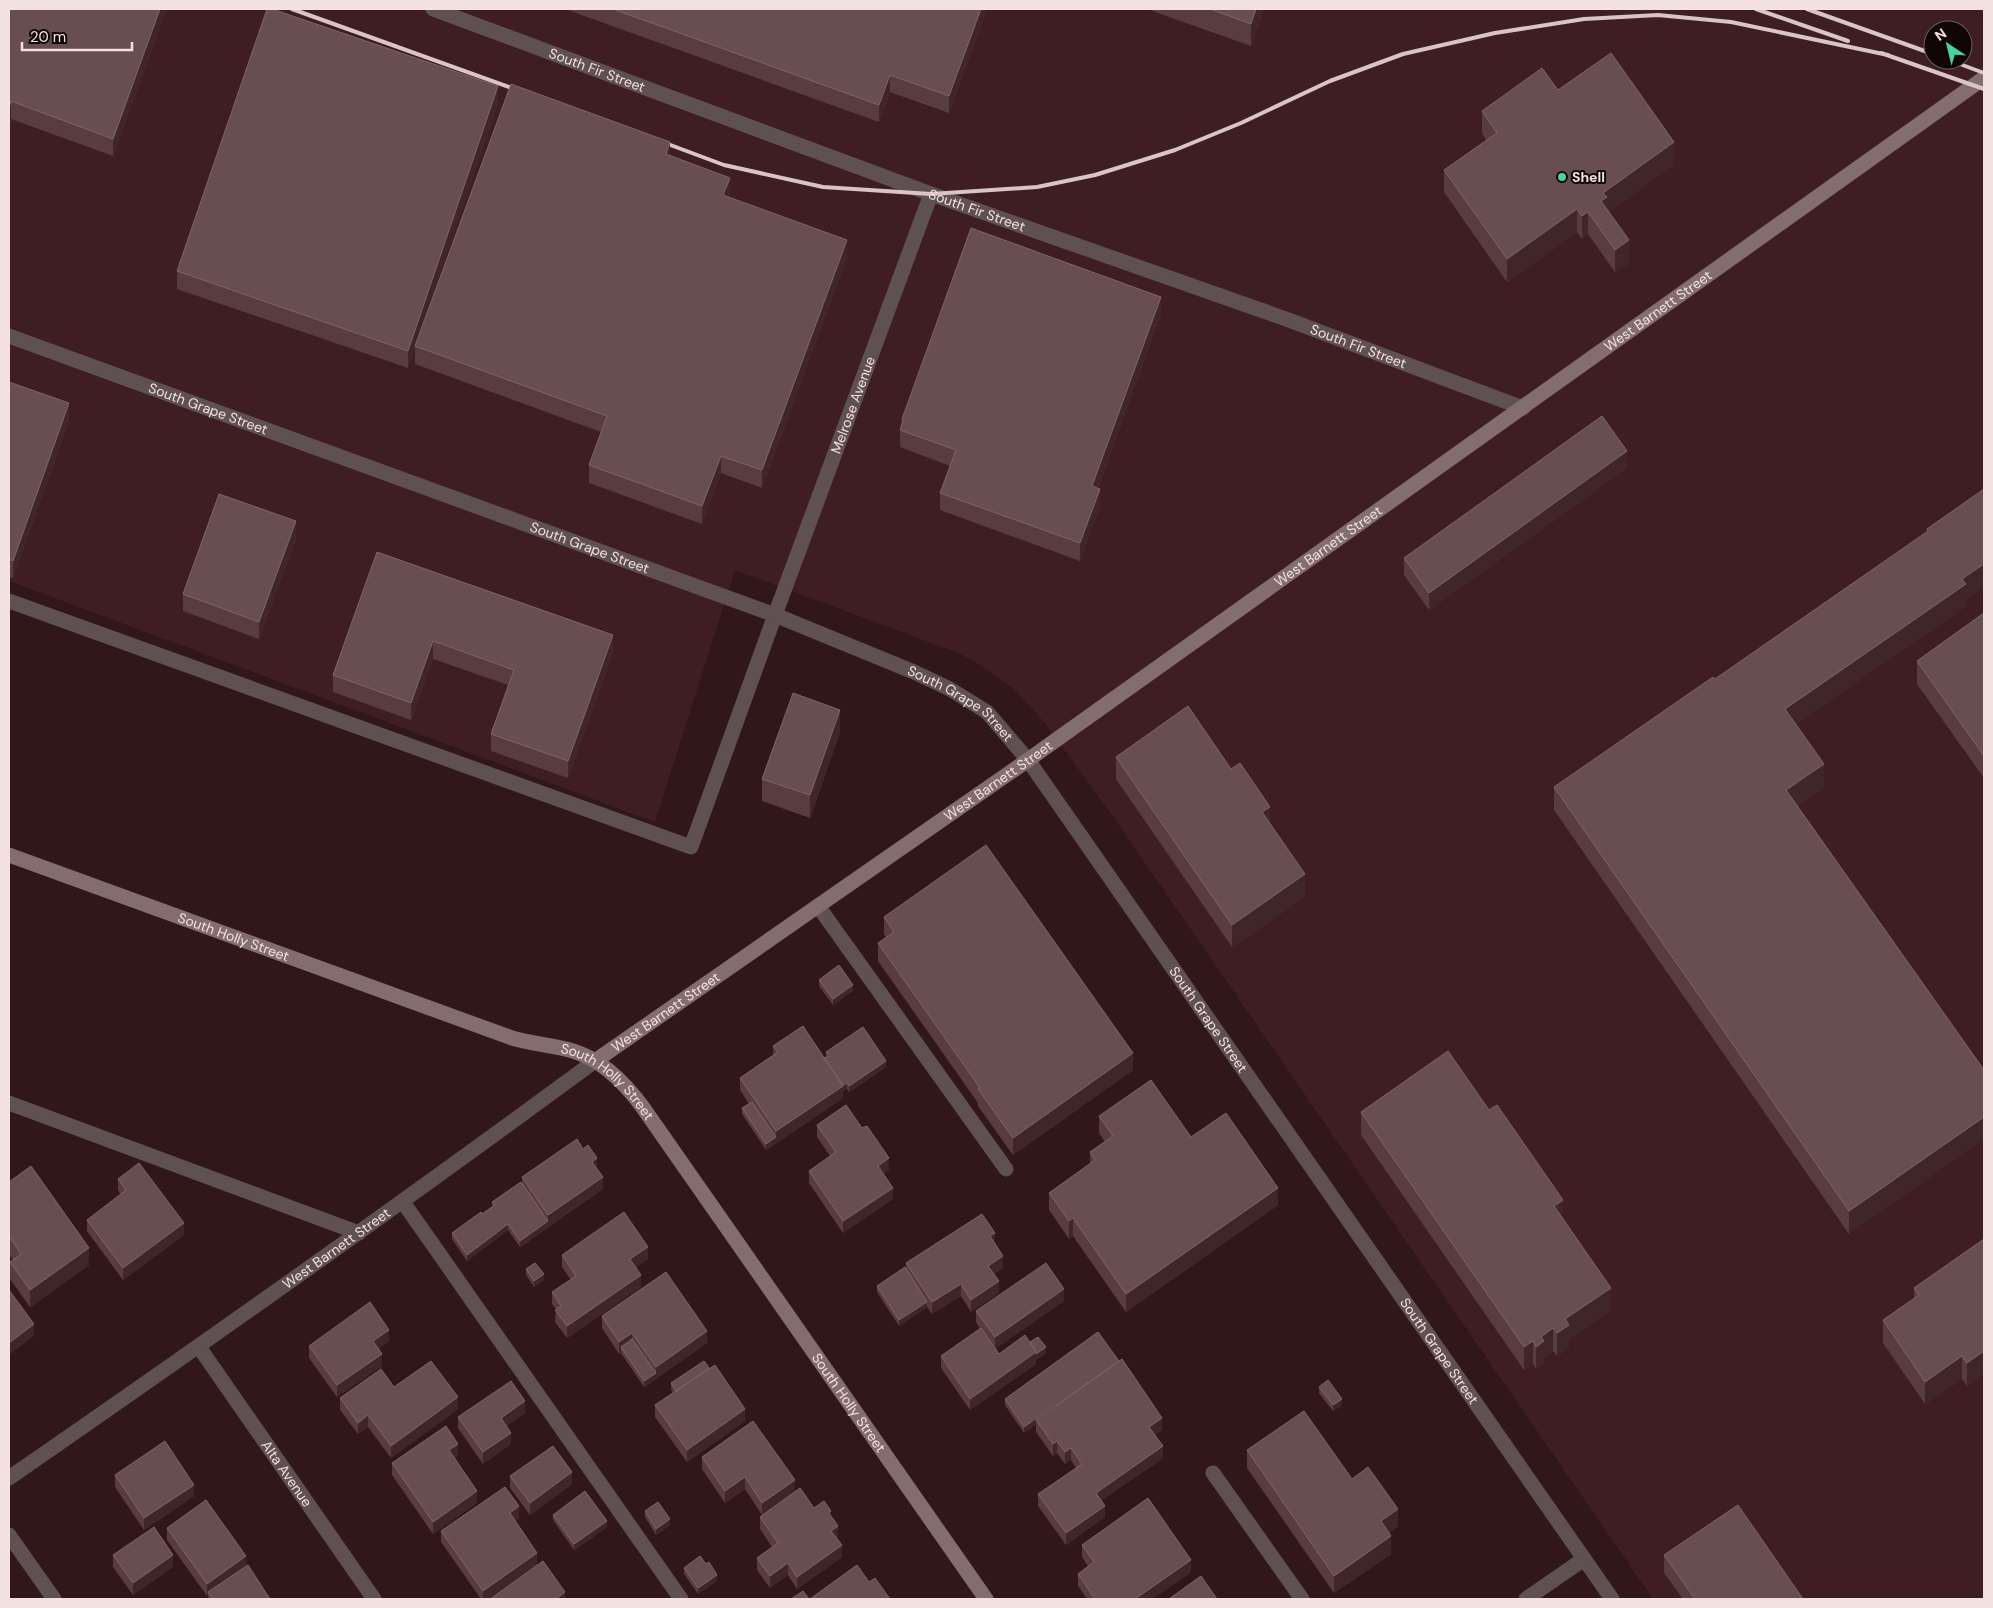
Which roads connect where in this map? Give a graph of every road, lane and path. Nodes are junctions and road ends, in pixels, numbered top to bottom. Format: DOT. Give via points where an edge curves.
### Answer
graph roads {
  1 [pos="433,9"];
  2 [pos="1984,78"];
  3 [pos="931,194"];
  4 [pos="9,336"];
  5 [pos="1523,408"];
  6 [pos="9,601"];
  7 [pos="775,616"];
  8 [pos="1028,760"];
  9 [pos="9,855"];
  10 [pos="818,906"];
  11 [pos="595,1061"];
  12 [pos="9,1103"];
  13 [pos="1006,1169"];
  14 [pos="403,1202"];
  15 [pos="360,1233"];
  16 [pos="199,1347"];
  17 [pos="1213,1473"];
  18 [pos="9,1478"];
  19 [pos="9,1534"];
  20 [pos="1584,1559"];
  21 [pos="54,1599"];
  22 [pos="374,1599"];
  23 [pos="681,1599"];
  24 [pos="986,1599"];
  25 [pos="1302,1599"];
  26 [pos="1526,1599"];
  27 [pos="1612,1599"];
  1 -- 3 [label="street, South Fir Street"];
  2 -- 5 [label="street, West Barnett Street"];
  3 -- 5 [label="street, South Fir Street" via="1286,319"];
  3 -- 7 [label="street, Melrose Avenue"];
  4 -- 7 [label="street, South Grape Street"];
  5 -- 8 [label="street, West Barnett Street"];
  6 -- 7 [label="street, Melrose Avenue" via="691,847"];
  7 -- 8 [label="street, South Grape Street" via="950,689 988,712"];
  8 -- 10 [label="street, West Barnett Street"];
  8 -- 20 [label="street, South Grape Street"];
  9 -- 11 [label="street, South Holly Street" via="512,1038 574,1052"];
  10 -- 11 [label="street, West Barnett Street"];
  10 -- 13 [label="street"];
  11 -- 14 [label="street, West Barnett Street"];
  11 -- 24 [label="street, South Holly Street" via="632,1092"];
  12 -- 15 [label="street"];
  14 -- 15 [label="street, West Barnett Street"];
  14 -- 23 [label="street"];
  15 -- 16 [label="street, West Barnett Street"];
  16 -- 18 [label="street, West Barnett Street"];
  16 -- 22 [label="street, Alta Avenue"];
  17 -- 25 [label="street"];
  19 -- 21 [label="street"];
  20 -- 26 [label="street"];
  20 -- 27 [label="street, South Grape Street"];
}
